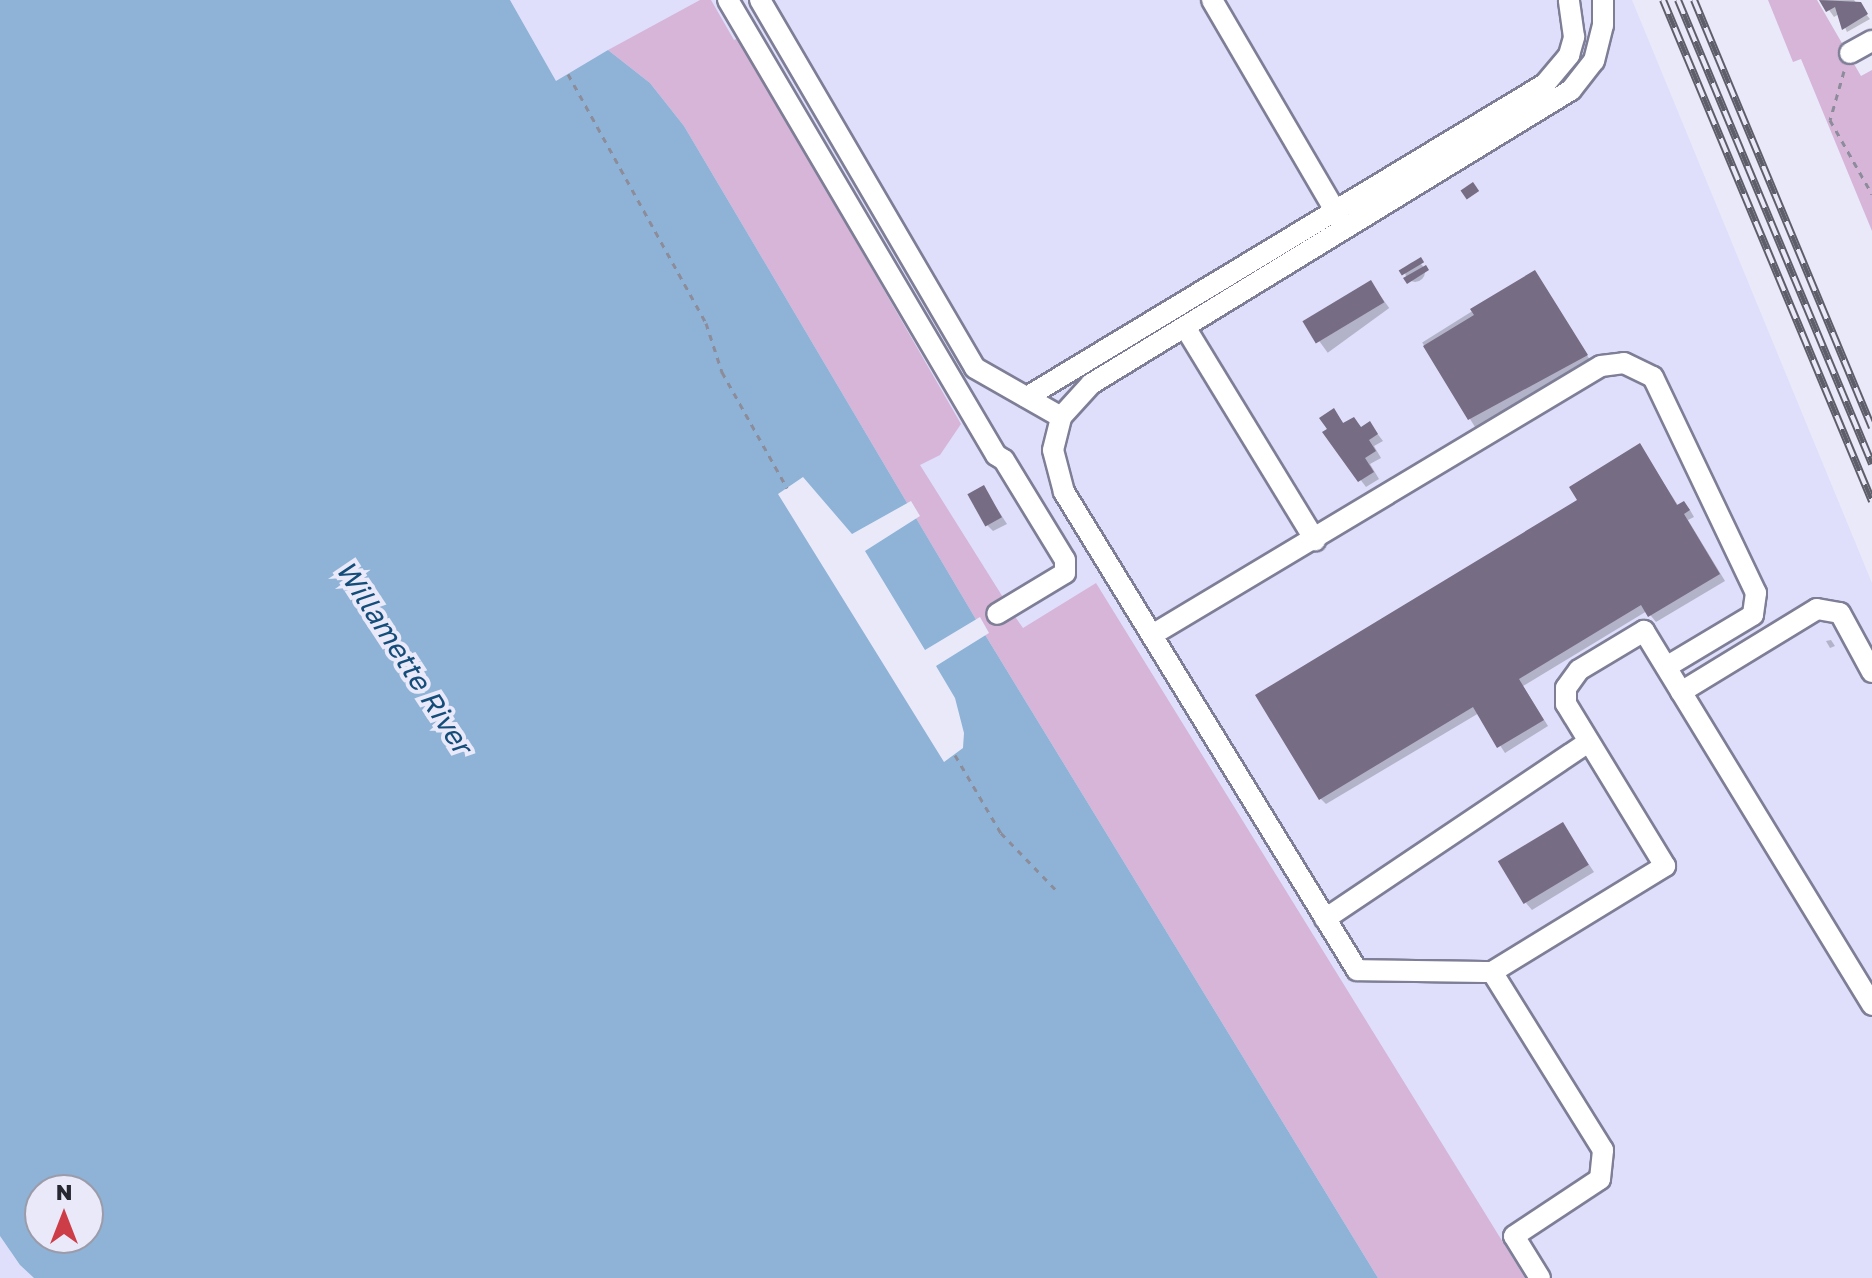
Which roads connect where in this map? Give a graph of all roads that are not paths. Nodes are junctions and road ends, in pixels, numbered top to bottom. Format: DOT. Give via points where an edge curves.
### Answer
graph roads {
  1 [pos="728,0"];
  2 [pos="760,0"];
  3 [pos="1212,0"];
  4 [pos="1569,0"];
  5 [pos="1603,0"];
  6 [pos="1872,41"];
  7 [pos="1850,53"];
  8 [pos="1340,221"];
  9 [pos="1185,327"];
  10 [pos="1027,397"];
  11 [pos="1061,417"];
  12 [pos="1315,540"];
  13 [pos="997,614"];
  14 [pos="1152,635"];
  15 [pos="1666,667"];
  16 [pos="1872,672"];
  17 [pos="1681,692"];
  18 [pos="1587,743"];
  19 [pos="1325,919"];
  20 [pos="1492,972"];
  21 [pos="1872,1005"];
  22 [pos="1540,1278"];
  1 -- 13 [label="street" via="996,455 1065,560 1065,573"];
  2 -- 10 [label="street" via="975,368"];
  3 -- 8 [label="street"];
  4 -- 8 [label="street" via="1574,37 1559,71"];
  5 -- 8 [label="street" via="1594,61 1571,90"];
  6 -- 7 [label="street"];
  8 -- 9 [label="street"];
  8 -- 10 [label="street"];
  9 -- 11 [label="street" via="1091,384"];
  9 -- 12 [label="street"];
  10 -- 11 [label="street"];
  11 -- 14 [label="street" via="1053,450 1057,478"];
  12 -- 14 [label="street"];
  12 -- 15 [label="street" via="1601,366 1634,364 1653,377 1667,401 1756,593 1753,615"];
  14 -- 19 [label="street"];
  15 -- 17 [label="street"];
  15 -- 18 [label="street" via="1644,631 1579,670 1566,688 1566,704"];
  16 -- 17 [label="street" via="1840,613 1817,609"];
  17 -- 21 [label="street"];
  18 -- 19 [label="street"];
  18 -- 20 [label="street" via="1665,866"];
  19 -- 20 [label="street" via="1357,970"];
  20 -- 22 [label="street" via="1603,1150 1605,1167 1594,1184 1514,1236"];
}
